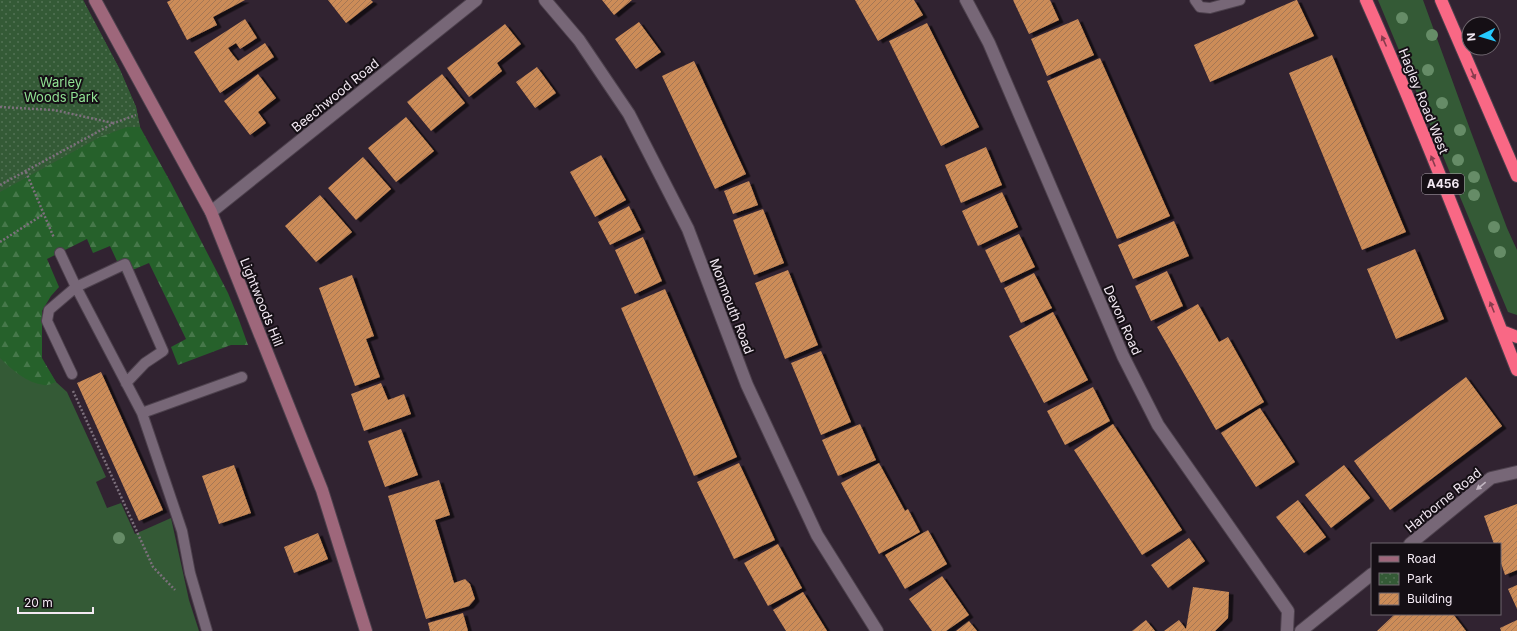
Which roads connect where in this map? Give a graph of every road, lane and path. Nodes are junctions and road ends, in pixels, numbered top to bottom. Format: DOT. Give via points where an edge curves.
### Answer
graph roads {
  1 [pos="96,0"];
  2 [pos="476,0"];
  3 [pos="545,0"];
  4 [pos="966,0"];
  5 [pos="1195,0"];
  6 [pos="1240,0"];
  7 [pos="1366,0"];
  8 [pos="1441,0"];
  9 [pos="153,105"];
  10 [pos="0,107"];
  11 [pos="114,123"];
  12 [pos="26,172"];
  13 [pos="1517,176"];
  14 [pos="0,185"];
  15 [pos="211,212"];
  16 [pos="44,214"];
  17 [pos="0,242"];
  18 [pos="60,253"];
  19 [pos="76,286"];
  20 [pos="1502,331"];
  21 [pos="1517,337"];
  22 [pos="1517,370"];
  23 [pos="72,374"];
  24 [pos="242,377"];
  25 [pos="126,383"];
  26 [pos="142,413"];
  27 [pos="1517,472"];
  28 [pos="1411,543"];
  29 [pos="1371,575"];
  30 [pos="180,595"];
  31 [pos="207,631"];
  32 [pos="366,631"];
  33 [pos="877,631"];
  34 [pos="1287,631"];
  35 [pos="1301,631"];
  1 -- 9 [label="street, Lightwoods Hill"];
  2 -- 15 [label="street, Beechwood Road"];
  3 -- 33 [label="street, Monmouth Road" via="579,40 628,114 688,229 747,385 817,535"];
  4 -- 34 [label="street, Devon Road" via="989,44 1123,356 1158,425 1288,611"];
  5 -- 6 [label="lane" via="1200,7 1210,8"];
  20 -- 7 [label="highway, Hagley Road West / A456, one-way"];
  8 -- 13 [label="highway, one-way"];
  9 -- 11 [label="path"];
  9 -- 15 [label="street, Lightwoods Hill"];
  10 -- 11 [label="path" via="54,110"];
  11 -- 12 [label="path"];
  12 -- 14 [label="path"];
  12 -- 16 [label="path"];
  15 -- 32 [label="street, Lightwoods Hill" via="322,490"];
  16 -- 17 [label="path"];
  16 -- 18 [label="path"];
  18 -- 19 [label="lane"];
  19 -- 23 [label="lane" via="49,310 47,321"];
  19 -- 25 [label="lane"];
  19 -- 25 [label="lane" via="125,264 163,351 145,363"];
  20 -- 21 [label="highway"];
  20 -- 22 [label="highway, Hagley Road West / A456"];
  23 -- 30 [label="path" via="72,388 153,567"];
  24 -- 26 [label="lane"];
  25 -- 26 [label="lane"];
  26 -- 31 [label="lane" via="182,531 190,573"];
  27 -- 28 [label="street, Harborne Road, one-way" via="1491,478"];
  29 -- 35 [label="street"];
}
